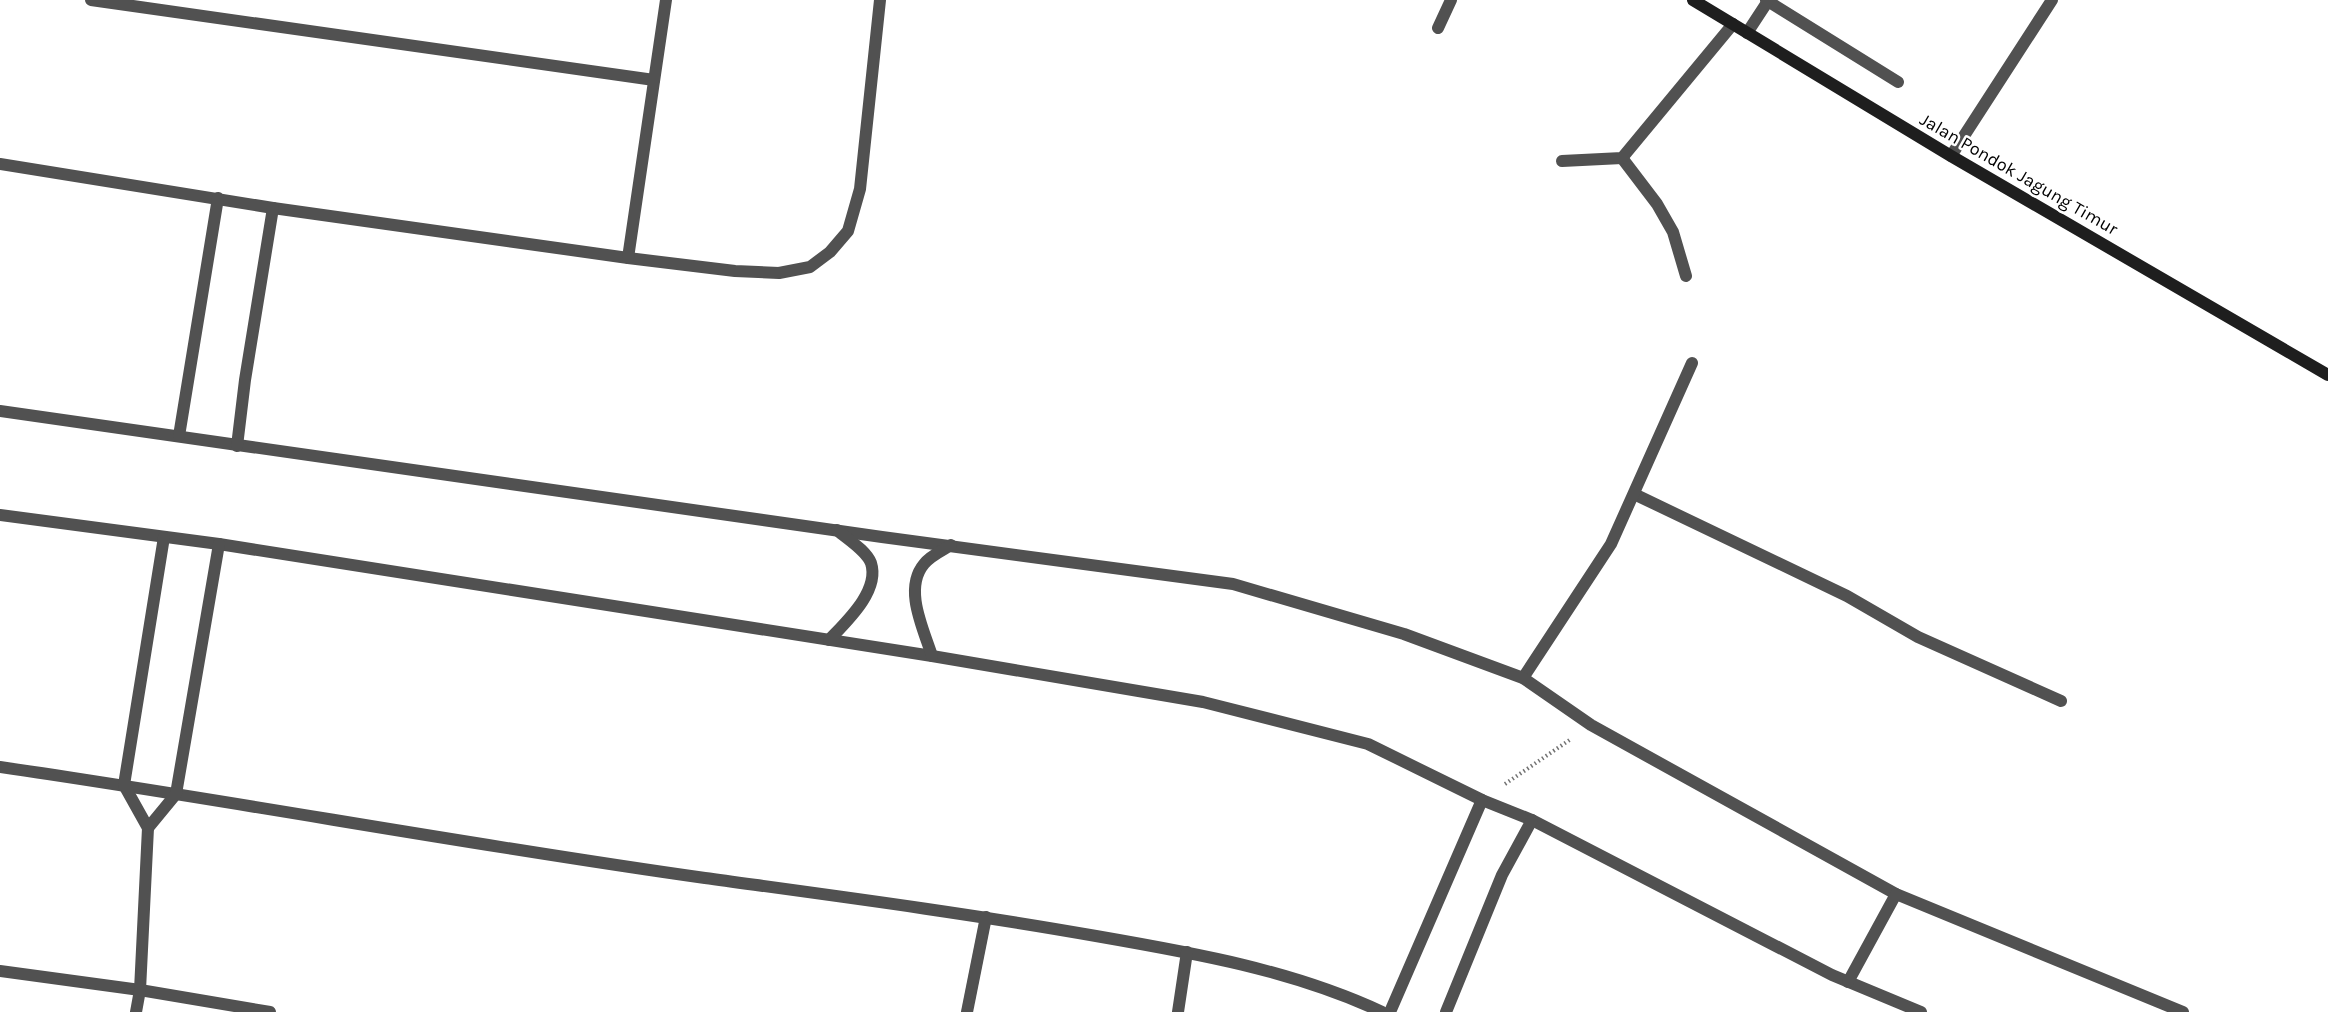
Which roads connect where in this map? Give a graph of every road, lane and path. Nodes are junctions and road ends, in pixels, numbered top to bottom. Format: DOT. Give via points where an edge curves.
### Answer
graph roads {
  1 [pos="91,0"];
  2 [pos="666,0"];
  3 [pos="880,0"];
  4 [pos="1451,0"];
  5 [pos="1694,0"];
  6 [pos="2052,0"];
  7 [pos="1767,1"];
  8 [pos="1733,24"];
  9 [pos="1438,28"];
  10 [pos="1747,33"];
  11 [pos="654,80"];
  12 [pos="1898,82"];
  13 [pos="1951,156"];
  14 [pos="1622,158"];
  15 [pos="1562,161"];
  16 [pos="0,164"];
  17 [pos="218,198"];
  18 [pos="273,208"];
  19 [pos="628,258"];
  20 [pos="1686,276"];
  21 [pos="1692,363"];
  22 [pos="2328,375"];
  23 [pos="0,411"];
  24 [pos="179,436"];
  25 [pos="237,446"];
  26 [pos="1634,494"];
  27 [pos="0,515"];
  28 [pos="836,530"];
  29 [pos="164,537"];
  30 [pos="219,544"];
  31 [pos="951,545"];
  32 [pos="829,640"];
  33 [pos="932,656"];
  34 [pos="1523,678"];
  35 [pos="2061,701"];
  36 [pos="1591,725"];
  37 [pos="0,767"];
  38 [pos="124,785"];
  39 [pos="176,794"];
  40 [pos="1482,800"];
  41 [pos="1532,820"];
  42 [pos="148,828"];
  43 [pos="1896,894"];
  44 [pos="986,917"];
  45 [pos="1187,952"];
  46 [pos="0,971"];
  47 [pos="1848,982"];
  48 [pos="140,990"];
  49 [pos="136,1012"];
  50 [pos="270,1012"];
  51 [pos="967,1012"];
  52 [pos="1178,1012"];
  53 [pos="1382,1012"];
  54 [pos="1389,1012"];
  55 [pos="1446,1012"];
  56 [pos="1921,1012"];
  57 [pos="2184,1012"];
  1 -- 11 [label="street"];
  2 -- 11 [label="street"];
  3 -- 19 [label="street" via="860,189 848,231 830,252 810,267 779,273"];
  4 -- 9 [label="street"];
  5 -- 8 [label="street, Jalan Pondok Jagung Timur"];
  6 -- 13 [label="street"];
  7 -- 10 [label="street"];
  7 -- 12 [label="street"];
  8 -- 10 [label="street, Jalan Pondok Jagung Timur"];
  8 -- 14 [label="street"];
  10 -- 13 [label="street, Jalan Pondok Jagung Timur"];
  11 -- 19 [label="street"];
  13 -- 22 [label="street, Jalan Pondok Jagung Timur"];
  14 -- 15 [label="street"];
  14 -- 20 [label="street" via="1673,232"];
  16 -- 17 [label="street"];
  17 -- 18 [label="street"];
  17 -- 24 [label="street"];
  18 -- 19 [label="street"];
  18 -- 25 [label="street"];
  21 -- 26 [label="street"];
  23 -- 24 [label="street"];
  24 -- 25 [label="street"];
  25 -- 28 [label="street"];
  26 -- 34 [label="street" via="1611,544"];
  26 -- 35 [label="street" via="1847,596 1918,637"];
  27 -- 29 [label="street"];
  28 -- 31 [label="street"];
  28 -- 32 [label="street" via="863,552 871,564 871,582 861,605"];
  29 -- 30 [label="street"];
  29 -- 38 [label="street"];
  30 -- 32 [label="street"];
  30 -- 39 [label="street"];
  31 -- 33 [label="street" via="924,564 916,580 915,601"];
  31 -- 34 [label="street" via="1233,584 1404,634"];
  32 -- 33 [label="street"];
  33 -- 40 [label="street" via="1203,702 1368,744"];
  34 -- 36 [label="street"];
  36 -- 40 [label="path"];
  36 -- 43 [label="street"];
  37 -- 38 [label="street"];
  38 -- 39 [label="street"];
  38 -- 42 [label="street"];
  39 -- 42 [label="street"];
  39 -- 44 [label="street" via="651,870"];
  40 -- 41 [label="street"];
  40 -- 54 [label="street"];
  41 -- 47 [label="street"];
  41 -- 55 [label="street" via="1502,875"];
  42 -- 48 [label="street"];
  43 -- 47 [label="street"];
  43 -- 57 [label="street"];
  44 -- 45 [label="street"];
  44 -- 51 [label="street"];
  45 -- 52 [label="street"];
  45 -- 53 [label="street" via="1297,979"];
  46 -- 48 [label="street"];
  47 -- 56 [label="street"];
  48 -- 49 [label="street"];
  48 -- 50 [label="street"];
}
